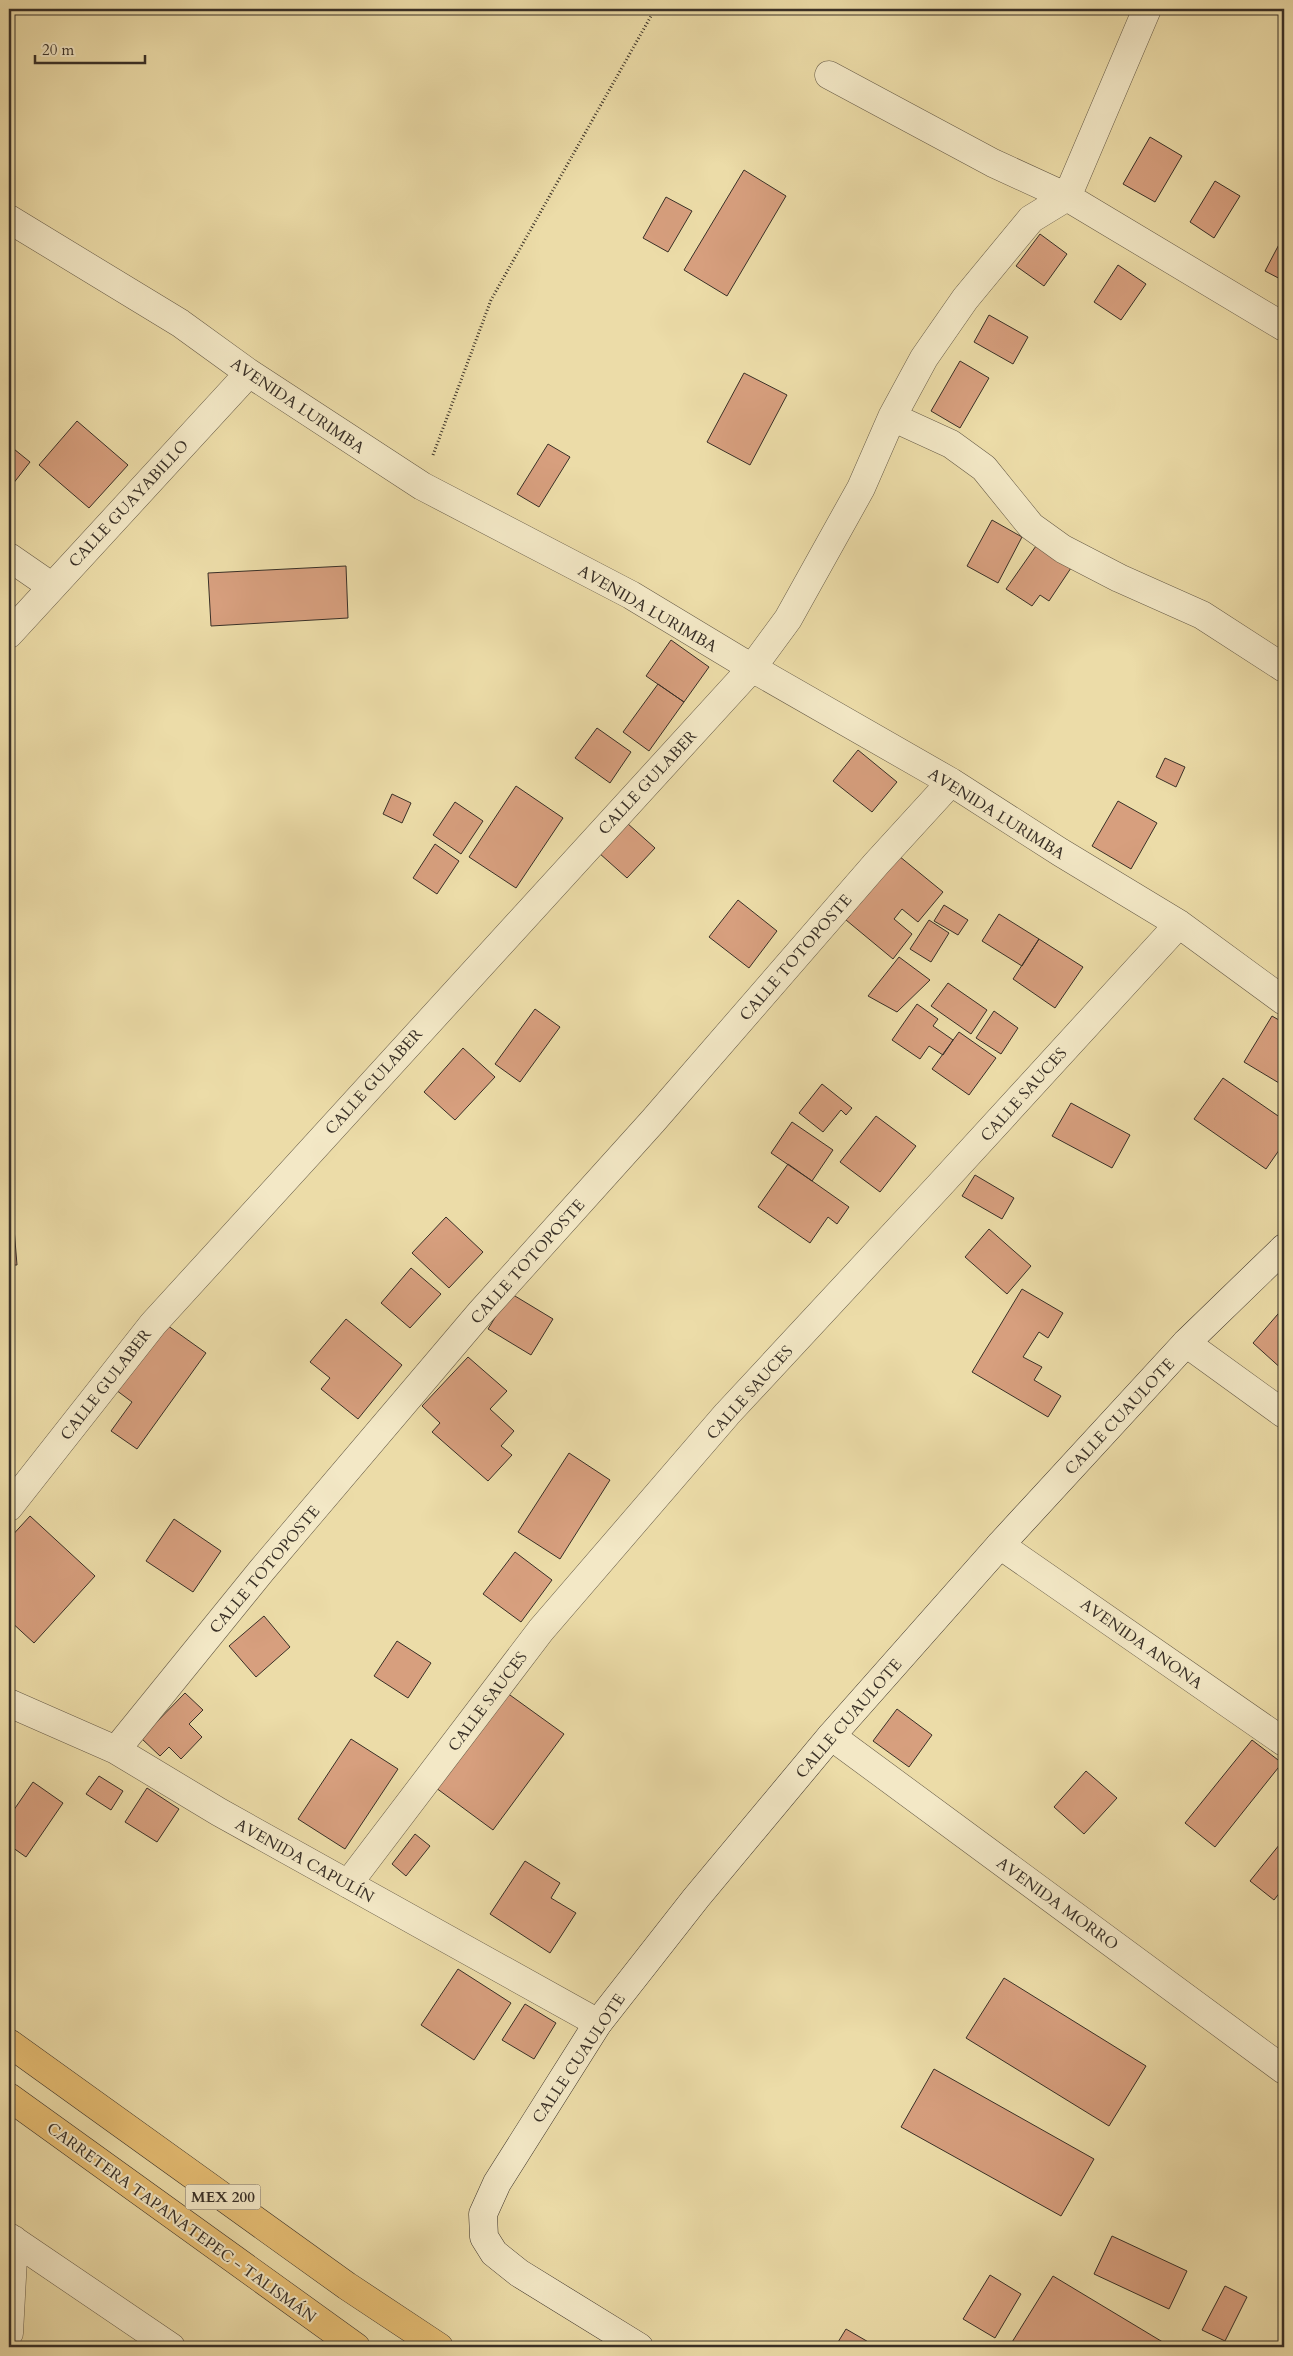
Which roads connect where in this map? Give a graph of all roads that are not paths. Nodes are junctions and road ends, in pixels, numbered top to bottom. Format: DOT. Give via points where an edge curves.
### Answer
graph roads {
  1 [pos="1147,9"];
  2 [pos="829,75"];
  3 [pos="1067,197"];
  4 [pos="9,219"];
  5 [pos="1284,327"];
  6 [pos="249,373"];
  7 [pos="892,417"];
  8 [pos="9,557"];
  9 [pos="51,586"];
  10 [pos="9,634"];
  11 [pos="752,668"];
  12 [pos="1284,668"];
  13 [pos="951,782"];
  14 [pos="1179,924"];
  15 [pos="1284,1001"];
  16 [pos="1284,1248"];
  17 [pos="1186,1343"];
  18 [pos="1284,1414"];
  19 [pos="9,1506"];
  20 [pos="1000,1545"];
  21 [pos="9,1703"];
  22 [pos="831,1736"];
  23 [pos="1284,1742"];
  24 [pos="116,1750"];
  25 [pos="348,1884"];
  26 [pos="598,2023"];
  27 [pos="9,2043"];
  28 [pos="1284,2070"];
  29 [pos="9,2097"];
  30 [pos="11,2239"];
  31 [pos="9,2328"];
  32 [pos="9,2333"];
  33 [pos="171,2347"];
  34 [pos="356,2347"];
  35 [pos="439,2347"];
  36 [pos="639,2347"];
  1 -- 3 [label="street"];
  2 -- 3 [label="street" via="993,163"];
  3 -- 5 [label="street"];
  3 -- 7 [label="street, CALLE GULABER" via="1031,219 965,298 924,358"];
  4 -- 6 [label="street, AVENIDA LURIMBA" via="180,323"];
  6 -- 9 [label="street, CALLE GUAYABILLO"];
  6 -- 11 [label="street, AVENIDA LURIMBA" via="422,486 631,595"];
  7 -- 11 [label="street, CALLE GULABER" via="857,496 788,619"];
  7 -- 12 [label="street" via="950,444 984,468 1031,526 1063,549 1202,615"];
  8 -- 9 [label="street"];
  9 -- 10 [label="street, CALLE GUAYABILLO"];
  11 -- 13 [label="street, AVENIDA LURIMBA"];
  11 -- 19 [label="street, CALLE GULABER" via="153,1324"];
  13 -- 14 [label="street, AVENIDA LURIMBA"];
  13 -- 24 [label="street, CALLE TOTOPOSTE" via="481,1312 262,1570"];
  14 -- 15 [label="street, AVENIDA LURIMBA"];
  14 -- 25 [label="street, CALLE SAUCES" via="727,1414 541,1630"];
  16 -- 17 [label="street, CALLE CUAULOTE"];
  17 -- 18 [label="street"];
  17 -- 20 [label="street, CALLE CUAULOTE"];
  20 -- 22 [label="street, CALLE CUAULOTE"];
  20 -- 23 [label="street, AVENIDA ANONA"];
  21 -- 24 [label="street, AVENIDA CAPULÍN"];
  22 -- 26 [label="street, CALLE CUAULOTE" via="696,1898"];
  22 -- 28 [label="street, AVENIDA MORRO"];
  24 -- 25 [label="street, AVENIDA CAPULÍN"];
  25 -- 26 [label="street, AVENIDA CAPULÍN"];
  26 -- 36 [label="street, CALLE CUAULOTE" via="497,2184 483,2214 484,2237 494,2253 519,2273"];
  27 -- 35 [label="highway, MEX 200" via="347,2286"];
  29 -- 34 [label="highway, CARRETERA TAPANATEPEC - TALISMÁN / MEX 200"];
  30 -- 31 [label="street"];
  30 -- 33 [label="street"];
  31 -- 32 [label="street"];
}
